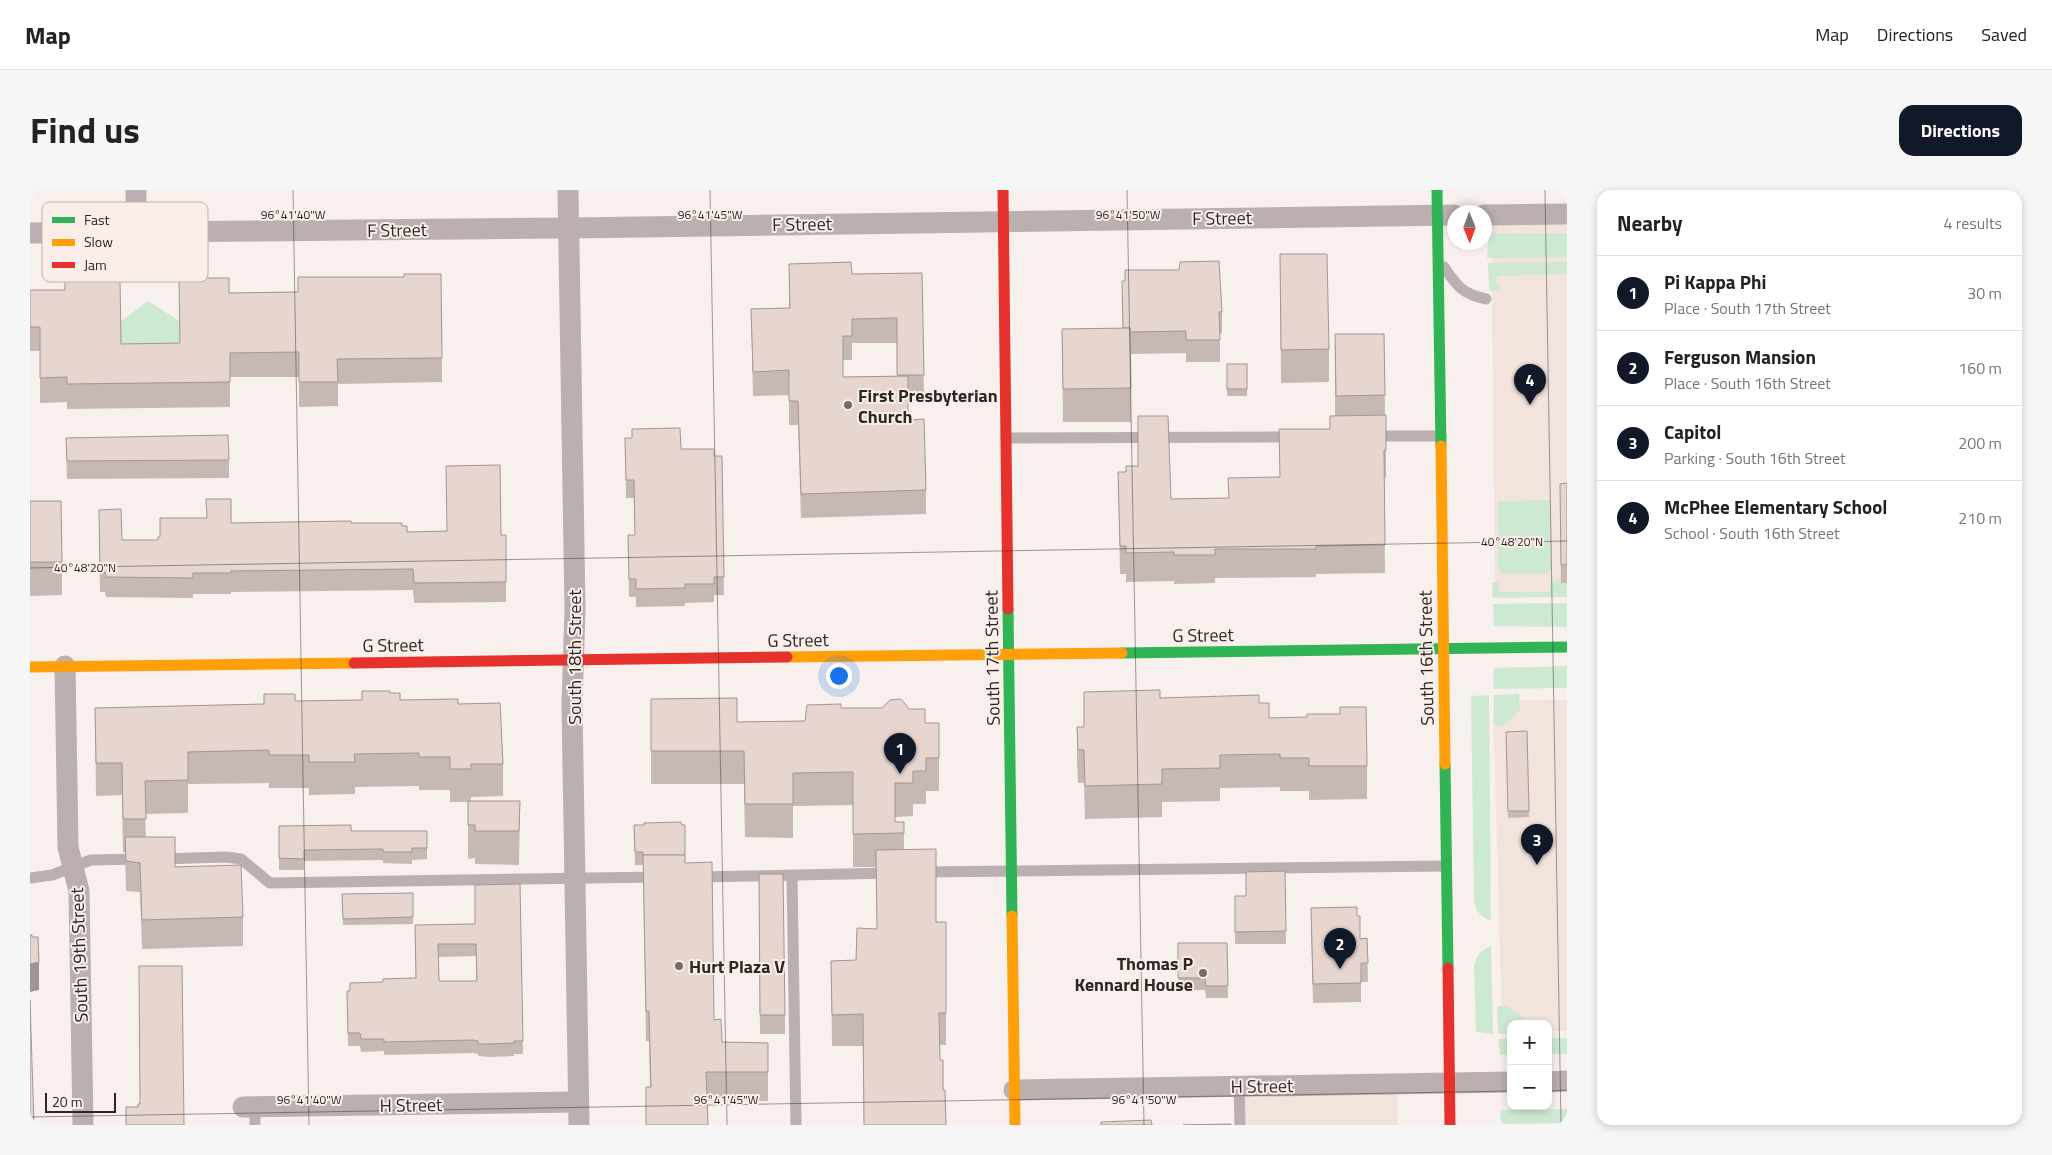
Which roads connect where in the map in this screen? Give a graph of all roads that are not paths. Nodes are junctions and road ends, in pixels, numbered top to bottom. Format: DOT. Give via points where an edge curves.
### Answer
graph roads {
  1 [pos="568,190"];
  2 [pos="1003,190"];
  3 [pos="1437,190"];
  4 [pos="1567,214"];
  5 [pos="1492,215"];
  6 [pos="1446,216"];
  7 [pos="1004,221"];
  8 [pos="569,228"];
  9 [pos="208,232"];
  10 [pos="1438,260"];
  11 [pos="1486,299"];
  12 [pos="1364,436"];
  13 [pos="1441,436"];
  14 [pos="1307,437"];
  15 [pos="1006,438"];
  16 [pos="1567,647"];
  17 [pos="1443,648"];
  18 [pos="1009,655"];
  19 [pos="573,661"];
  20 [pos="65,666"];
  21 [pos="30,667"];
  22 [pos="1446,866"];
  23 [pos="73,868"];
  24 [pos="1011,871"];
  25 [pos="792,876"];
  26 [pos="664,877"];
  27 [pos="683,877"];
  28 [pos="30,878"];
  29 [pos="575,878"];
  30 [pos="1567,1081"];
  31 [pos="1507,1082"];
  32 [pos="1552,1082"];
  33 [pos="1449,1083"];
  34 [pos="1240,1086"];
  35 [pos="1014,1090"];
  36 [pos="578,1102"];
  37 [pos="251,1113"];
  38 [pos="83,1125"];
  39 [pos="579,1125"];
  40 [pos="796,1125"];
  41 [pos="1015,1125"];
  42 [pos="1240,1125"];
  43 [pos="1450,1125"];
  1 -- 8 [label="street, South 18th Street"];
  2 -- 7 [label="main road, South 17th Street"];
  3 -- 6 [label="main road, South 16th Street"];
  4 -- 5 [label="street"];
  6 -- 7 [label="street, F Street"];
  6 -- 10 [label="main road, South 16th Street"];
  7 -- 8 [label="street, F Street"];
  7 -- 15 [label="main road, South 17th Street"];
  8 -- 9 [label="street, F Street"];
  8 -- 19 [label="street, South 18th Street"];
  10 -- 11 [label="lane" via="1460,290"];
  10 -- 13 [label="main road, South 16th Street"];
  12 -- 13 [label="lane"];
  13 -- 17 [label="main road, South 16th Street"];
  14 -- 15 [label="lane"];
  15 -- 18 [label="main road, South 17th Street"];
  16 -- 17 [label="main road, G Street"];
  17 -- 18 [label="main road, G Street"];
  17 -- 22 [label="main road, South 16th Street"];
  18 -- 19 [label="main road, G Street"];
  18 -- 24 [label="main road, South 17th Street"];
  19 -- 20 [label="main road, G Street"];
  19 -- 29 [label="street, South 18th Street"];
  20 -- 21 [label="main road, G Street"];
  20 -- 23 [label="street, South 19th Street" via="68,847"];
  22 -- 24 [label="lane"];
  22 -- 33 [label="main road, South 16th Street"];
  23 -- 28 [label="lane"];
  23 -- 29 [label="lane" via="91,860 226,857 241,859 270,883"];
  23 -- 38 [label="street, South 19th Street" via="79,891"];
  24 -- 25 [label="lane"];
  24 -- 35 [label="main road, South 17th Street"];
  25 -- 27 [label="lane"];
  25 -- 40 [label="lane"];
  26 -- 29 [label="lane"];
  29 -- 36 [label="street, South 18th Street"];
  30 -- 32 [label="street"];
  31 -- 33 [label="street, H Street"];
  33 -- 34 [label="street, H Street"];
  33 -- 43 [label="main road, South 16th Street"];
  34 -- 35 [label="street, H Street"];
  34 -- 42 [label="lane"];
  35 -- 41 [label="main road, South 17th Street"];
  36 -- 37 [label="street, H Street"];
  36 -- 39 [label="street, South 18th Street"];
}
